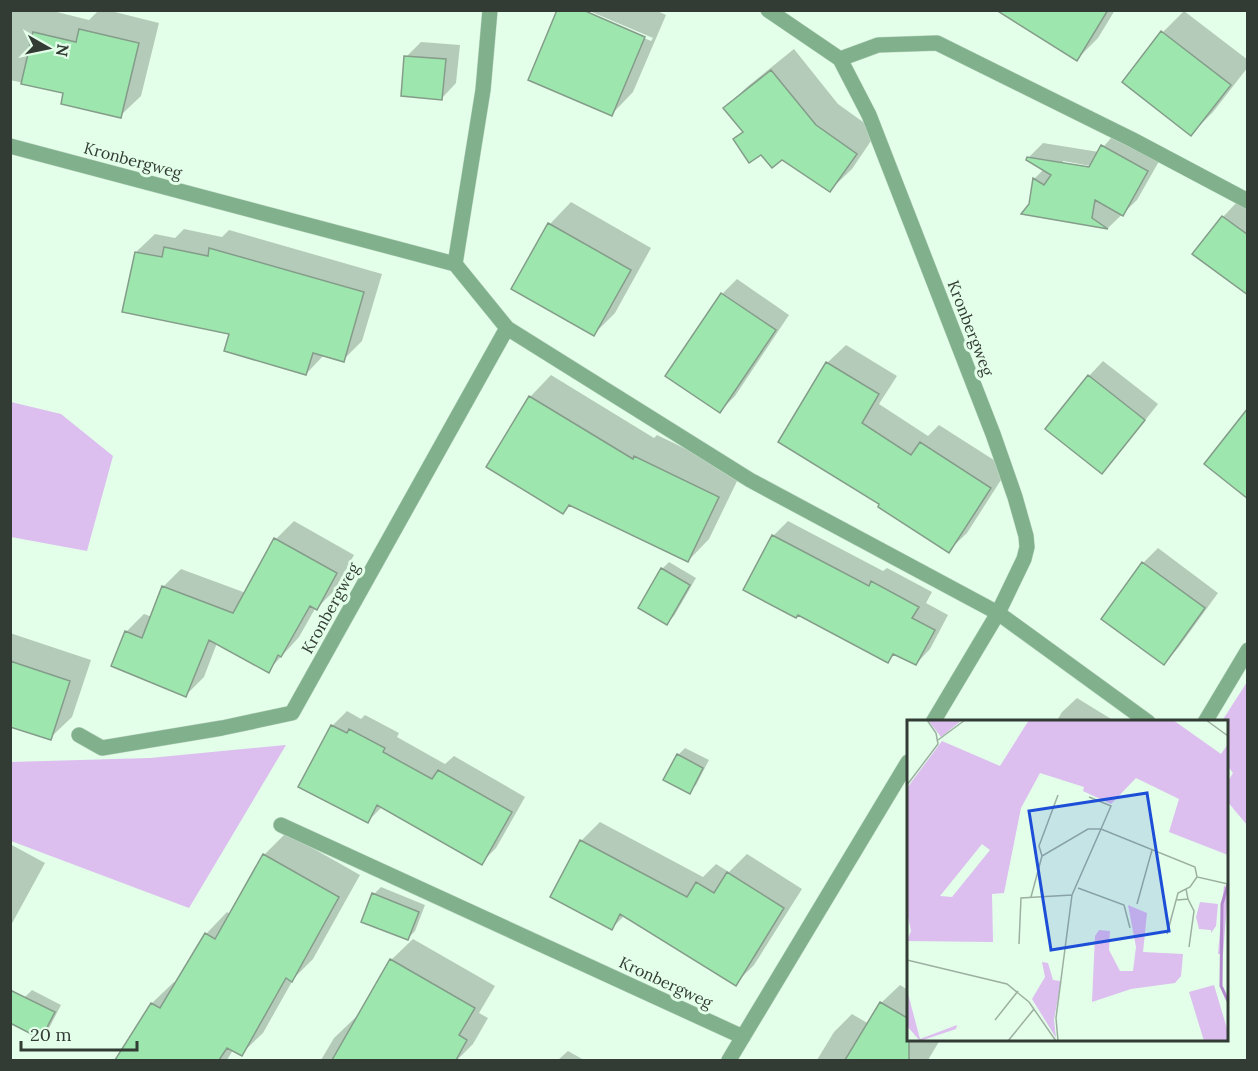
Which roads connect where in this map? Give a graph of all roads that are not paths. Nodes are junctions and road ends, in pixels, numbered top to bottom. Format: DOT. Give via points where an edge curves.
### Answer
graph roads {
  1 [pos="490,10"];
  2 [pos="768,10"];
  3 [pos="840,59"];
  4 [pos="10,146"];
  5 [pos="1248,201"];
  6 [pos="455,264"];
  7 [pos="507,328"];
  8 [pos="998,613"];
  9 [pos="1248,650"];
  10 [pos="934,720"];
  11 [pos="1145,720"];
  12 [pos="1206,720"];
  13 [pos="79,735"];
  14 [pos="907,765"];
  15 [pos="281,825"];
  16 [pos="743,1037"];
  17 [pos="729,1060"];
  1 -- 6 [label="street" via="483,90"];
  2 -- 3 [label="street, Kronbergweg"];
  3 -- 5 [label="street" via="878,45 937,43"];
  3 -- 8 [label="street, Kronbergweg" via="900,192 1018,507 1027,547"];
  4 -- 6 [label="street, Kronbergweg"];
  6 -- 7 [label="street"];
  7 -- 8 [label="street" via="750,480"];
  7 -- 13 [label="street, Kronbergweg" via="292,713 102,748"];
  8 -- 10 [label="street, Kronbergweg"];
  8 -- 11 [label="street"];
  9 -- 12 [label="street"];
  14 -- 16 [label="street"];
  15 -- 16 [label="street, Kronbergweg"];
  16 -- 17 [label="street"];
}
